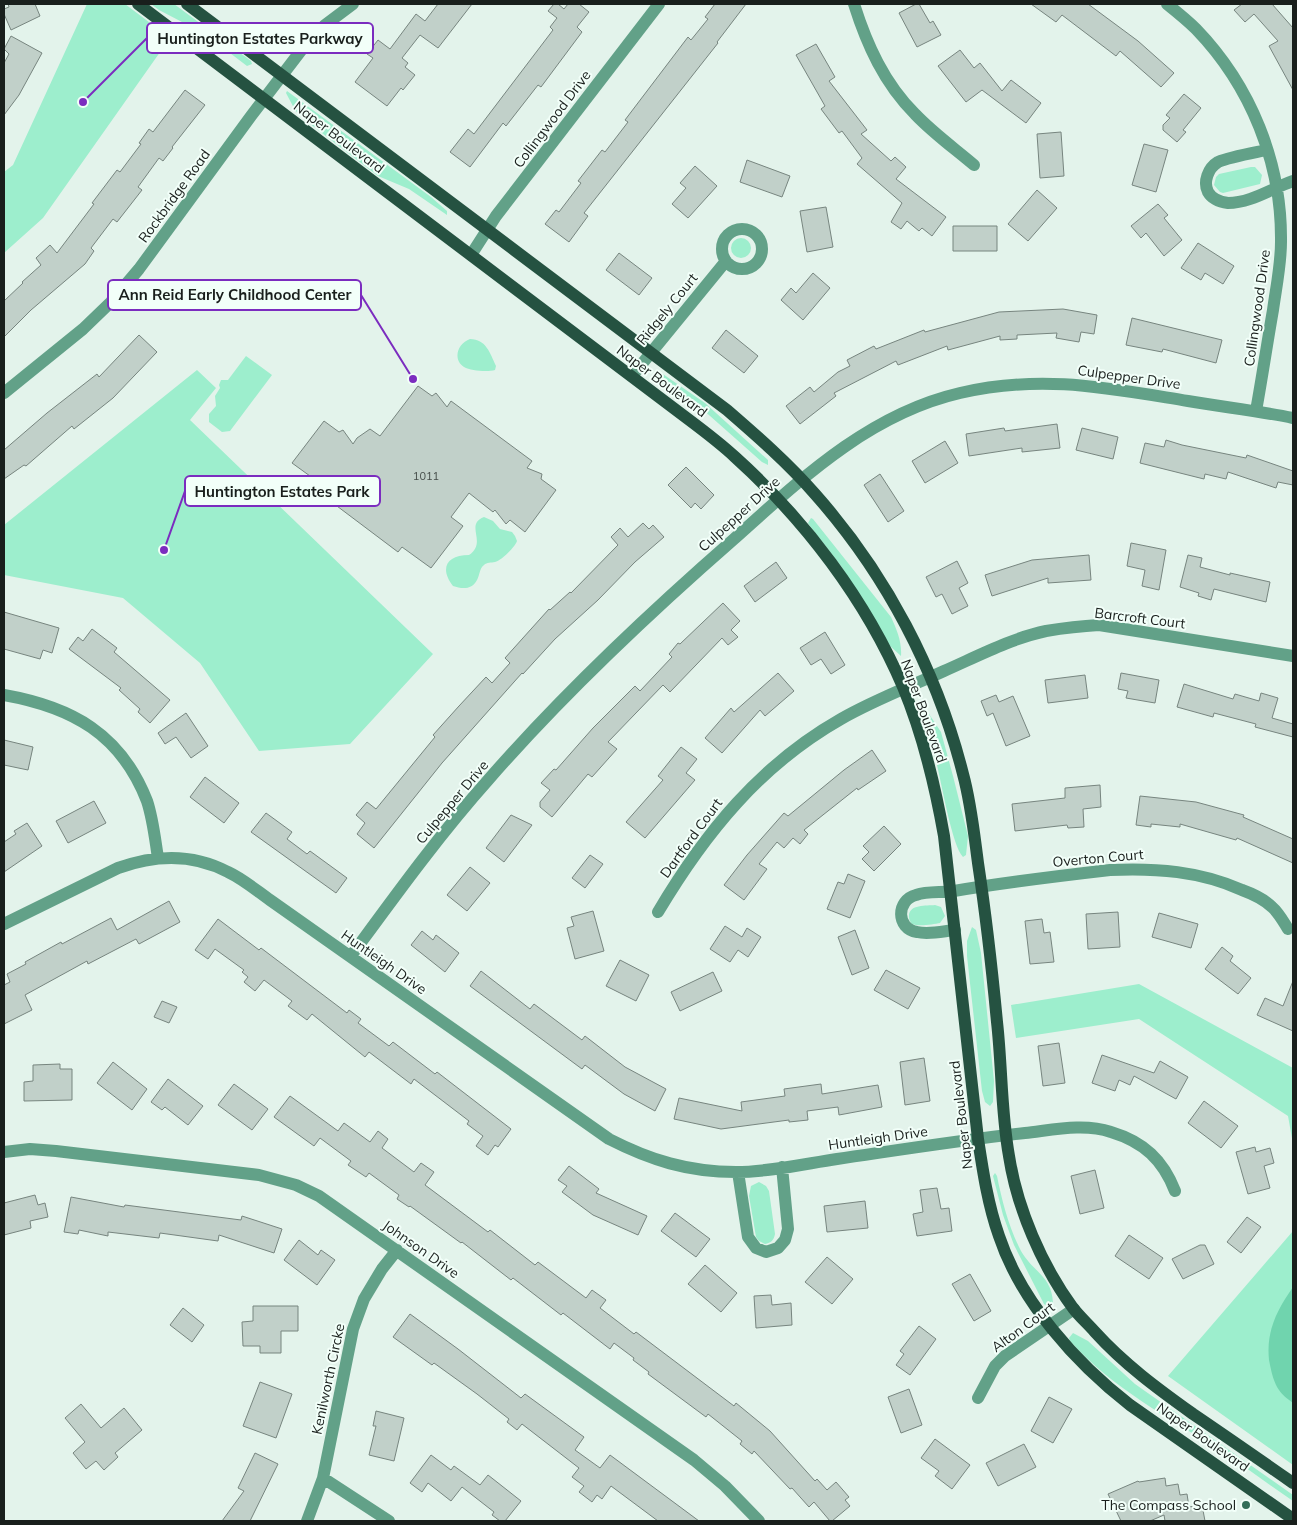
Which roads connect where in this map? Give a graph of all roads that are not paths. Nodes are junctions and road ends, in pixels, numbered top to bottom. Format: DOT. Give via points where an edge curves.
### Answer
graph roads {
  1 [pos="138,4"];
  2 [pos="188,4"];
  3 [pos="353,4"];
  4 [pos="659,4"];
  5 [pos="854,4"];
  6 [pos="1167,4"];
  7 [pos="283,76"];
  8 [pos="264,100"];
  9 [pos="1267,150"];
  10 [pos="974,164"];
  11 [pos="1293,181"];
  12 [pos="1278,186"];
  13 [pos="487,230"];
  14 [pos="471,255"];
  15 [pos="726,261"];
  16 [pos="651,353"];
  17 [pos="632,376"];
  18 [pos="4,393"];
  19 [pos="1256,412"];
  20 [pos="1293,418"];
  21 [pos="801,479"];
  22 [pos="778,500"];
  23 [pos="1293,656"];
  24 [pos="931,677"];
  25 [pos="904,689"];
  26 [pos="4,695"];
  27 [pos="158,858"];
  28 [pos="982,886"];
  29 [pos="951,891"];
  30 [pos="658,912"];
  31 [pos="4,924"];
  32 [pos="1288,929"];
  33 [pos="955,930"];
  34 [pos="351,956"];
  35 [pos="1006,1135"];
  36 [pos="978,1140"];
  37 [pos="4,1152"];
  38 [pos="782,1168"];
  39 [pos="738,1172"];
  40 [pos="1175,1191"];
  41 [pos="397,1250"];
  42 [pos="1074,1309"];
  43 [pos="1050,1326"];
  44 [pos="978,1398"];
  45 [pos="323,1478"];
  46 [pos="1293,1483"];
  47 [pos="1293,1519"];
  48 [pos="307,1521"];
  49 [pos="389,1521"];
  50 [pos="759,1521"];
  1 -- 8 [label="main road, Naper Boulevard"];
  2 -- 7 [label="main road, Naper Boulevard"];
  3 -- 7 [label="street, Rockbridge Road" via="306,44"];
  4 -- 13 [label="street, Collingwood Drive"];
  5 -- 10 [label="street" via="872,52 886,78 916,115"];
  6 -- 9 [label="street, Collingwood Drive" via="1195,28 1234,76 1261,129"];
  7 -- 8 [label="street, Rockbridge Road"];
  7 -- 13 [label="main road, Naper Boulevard"];
  8 -- 14 [label="main road, Naper Boulevard"];
  8 -- 18 [label="street, Rockbridge Road" via="111,302"];
  9 -- 12 [label="street, Collingwood Drive"];
  9 -- 12 [label="street" via="1218,162 1207,176 1208,192 1212,197 1229,203 1253,198"];
  11 -- 12 [label="street"];
  12 -- 19 [label="street, Collingwood Drive" via="1279,272"];
  13 -- 14 [label="street, Collingwood Drive"];
  13 -- 16 [label="main road, Naper Boulevard"];
  14 -- 17 [label="main road, Naper Boulevard"];
  15 -- 16 [label="street, Ridgely Court"];
  16 -- 17 [label="street, Ridgely Court"];
  16 -- 21 [label="main road, Naper Boulevard" via="727,410"];
  17 -- 22 [label="main road, Naper Boulevard" via="733,455"];
  19 -- 20 [label="street, Culpepper Drive"];
  19 -- 21 [label="street, Culpepper Drive" via="1074,384 987,387 927,403 894,417 860,436"];
  21 -- 22 [label="street, Culpepper Drive"];
  21 -- 24 [label="main road, Naper Boulevard" via="834,516 869,564 903,619"];
  22 -- 25 [label="main road, Naper Boulevard" via="818,546 858,602"];
  22 -- 34 [label="street, Culpepper Drive" via="645,618 551,711 463,810"];
  23 -- 24 [label="street, Barcroft Court" via="1099,625 1044,632"];
  24 -- 25 [label="street, Barcroft Court"];
  24 -- 28 [label="main road, Naper Boulevard" via="950,726 964,776"];
  25 -- 29 [label="main road, Naper Boulevard" via="935,788"];
  25 -- 30 [label="street, Dartford Court" via="841,719 809,739 759,779 708,836"];
  26 -- 27 [label="street" via="37,702 82,720 117,750 135,775 147,802"];
  27 -- 31 [label="street, Huntleigh Drive" via="118,868"];
  27 -- 34 [label="street, Huntleigh Drive" via="195,860 229,872"];
  28 -- 29 [label="street, Overton Court"];
  28 -- 32 [label="street, Overton Court" via="1110,870 1187,872 1223,881 1257,896 1271,906"];
  28 -- 35 [label="main road, Naper Boulevard" via="998,1025"];
  29 -- 33 [label="main road, Naper Boulevard"];
  29 -- 33 [label="street, Overton Court" via="916,894 901,910 900,918 909,930 918,933"];
  33 -- 36 [label="main road, Naper Boulevard"];
  34 -- 39 [label="street, Huntleigh Drive" via="609,1138 634,1152 684,1167"];
  35 -- 36 [label="street, Huntleigh Drive"];
  35 -- 40 [label="street, Huntleigh Drive" via="1088,1128 1110,1132 1150,1152 1169,1175"];
  35 -- 42 [label="main road, Naper Boulevard" via="1027,1221 1044,1261"];
  36 -- 38 [label="street, Huntleigh Drive"];
  36 -- 43 [label="main road, Naper Boulevard" via="984,1182 999,1237 1019,1280"];
  37 -- 41 [label="street, Johnson Drive" via="56,1151 278,1179 319,1196"];
  38 -- 39 [label="street, Huntleigh Drive"];
  38 -- 39 [label="street" via="788,1229 778,1248 766,1252 756,1248 748,1238"];
  41 -- 45 [label="street, Kenilworth Circke" via="364,1299 353,1328"];
  41 -- 50 [label="street, Johnson Drive" via="694,1460 726,1486"];
  42 -- 43 [label="street, Alton Court"];
  42 -- 46 [label="main road, Naper Boulevard" via="1114,1352 1156,1388"];
  43 -- 44 [label="street, Alton Court" via="1006,1356 992,1371"];
  43 -- 47 [label="main road, Naper Boulevard" via="1108,1388"];
  45 -- 48 [label="street, Kenilworth Circke"];
  45 -- 49 [label="street"];
}
